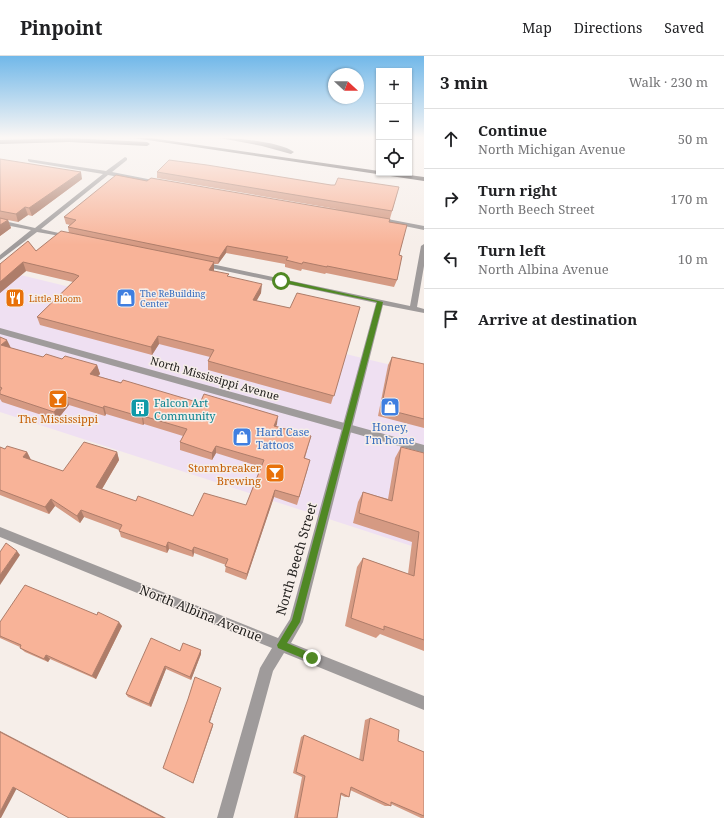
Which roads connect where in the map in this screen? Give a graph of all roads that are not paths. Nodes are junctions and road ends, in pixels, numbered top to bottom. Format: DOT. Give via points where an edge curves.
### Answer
graph roads {
  1 [pos="108,173"];
  2 [pos="111,174"];
  3 [pos="399,176"];
  4 [pos="424,180"];
  5 [pos="170,184"];
  6 [pos="374,219"];
  7 [pos="0,222"];
  8 [pos="424,228"];
  9 [pos="36,230"];
  10 [pos="76,238"];
  11 [pos="424,246"];
  12 [pos="0,258"];
  13 [pos="196,263"];
  14 [pos="380,302"];
  15 [pos="413,309"];
  16 [pos="424,311"];
  17 [pos="0,331"];
  18 [pos="348,427"];
  19 [pos="424,449"];
  20 [pos="0,532"];
  21 [pos="281,645"];
  22 [pos="424,703"];
  23 [pos="225,818"];
  1 -- 9 [label="street"];
  2 -- 5 [label="street"];
  3 -- 4 [label="highway"];
  6 -- 8 [label="street"];
  7 -- 9 [label="street"];
  9 -- 10 [label="street"];
  9 -- 12 [label="street"];
  11 -- 15 [label="street"];
  13 -- 14 [label="street"];
  14 -- 15 [label="street"];
  14 -- 18 [label="street, North Beech Street"];
  15 -- 16 [label="street"];
  17 -- 18 [label="street, North Mississippi Avenue"];
  18 -- 19 [label="street, North Mississippi Avenue"];
  18 -- 21 [label="street, North Beech Street" via="296,622"];
  20 -- 21 [label="street, North Albina Avenue"];
  21 -- 22 [label="street, North Albina Avenue"];
  21 -- 23 [label="street, North Beech Street" via="267,668"];
}
